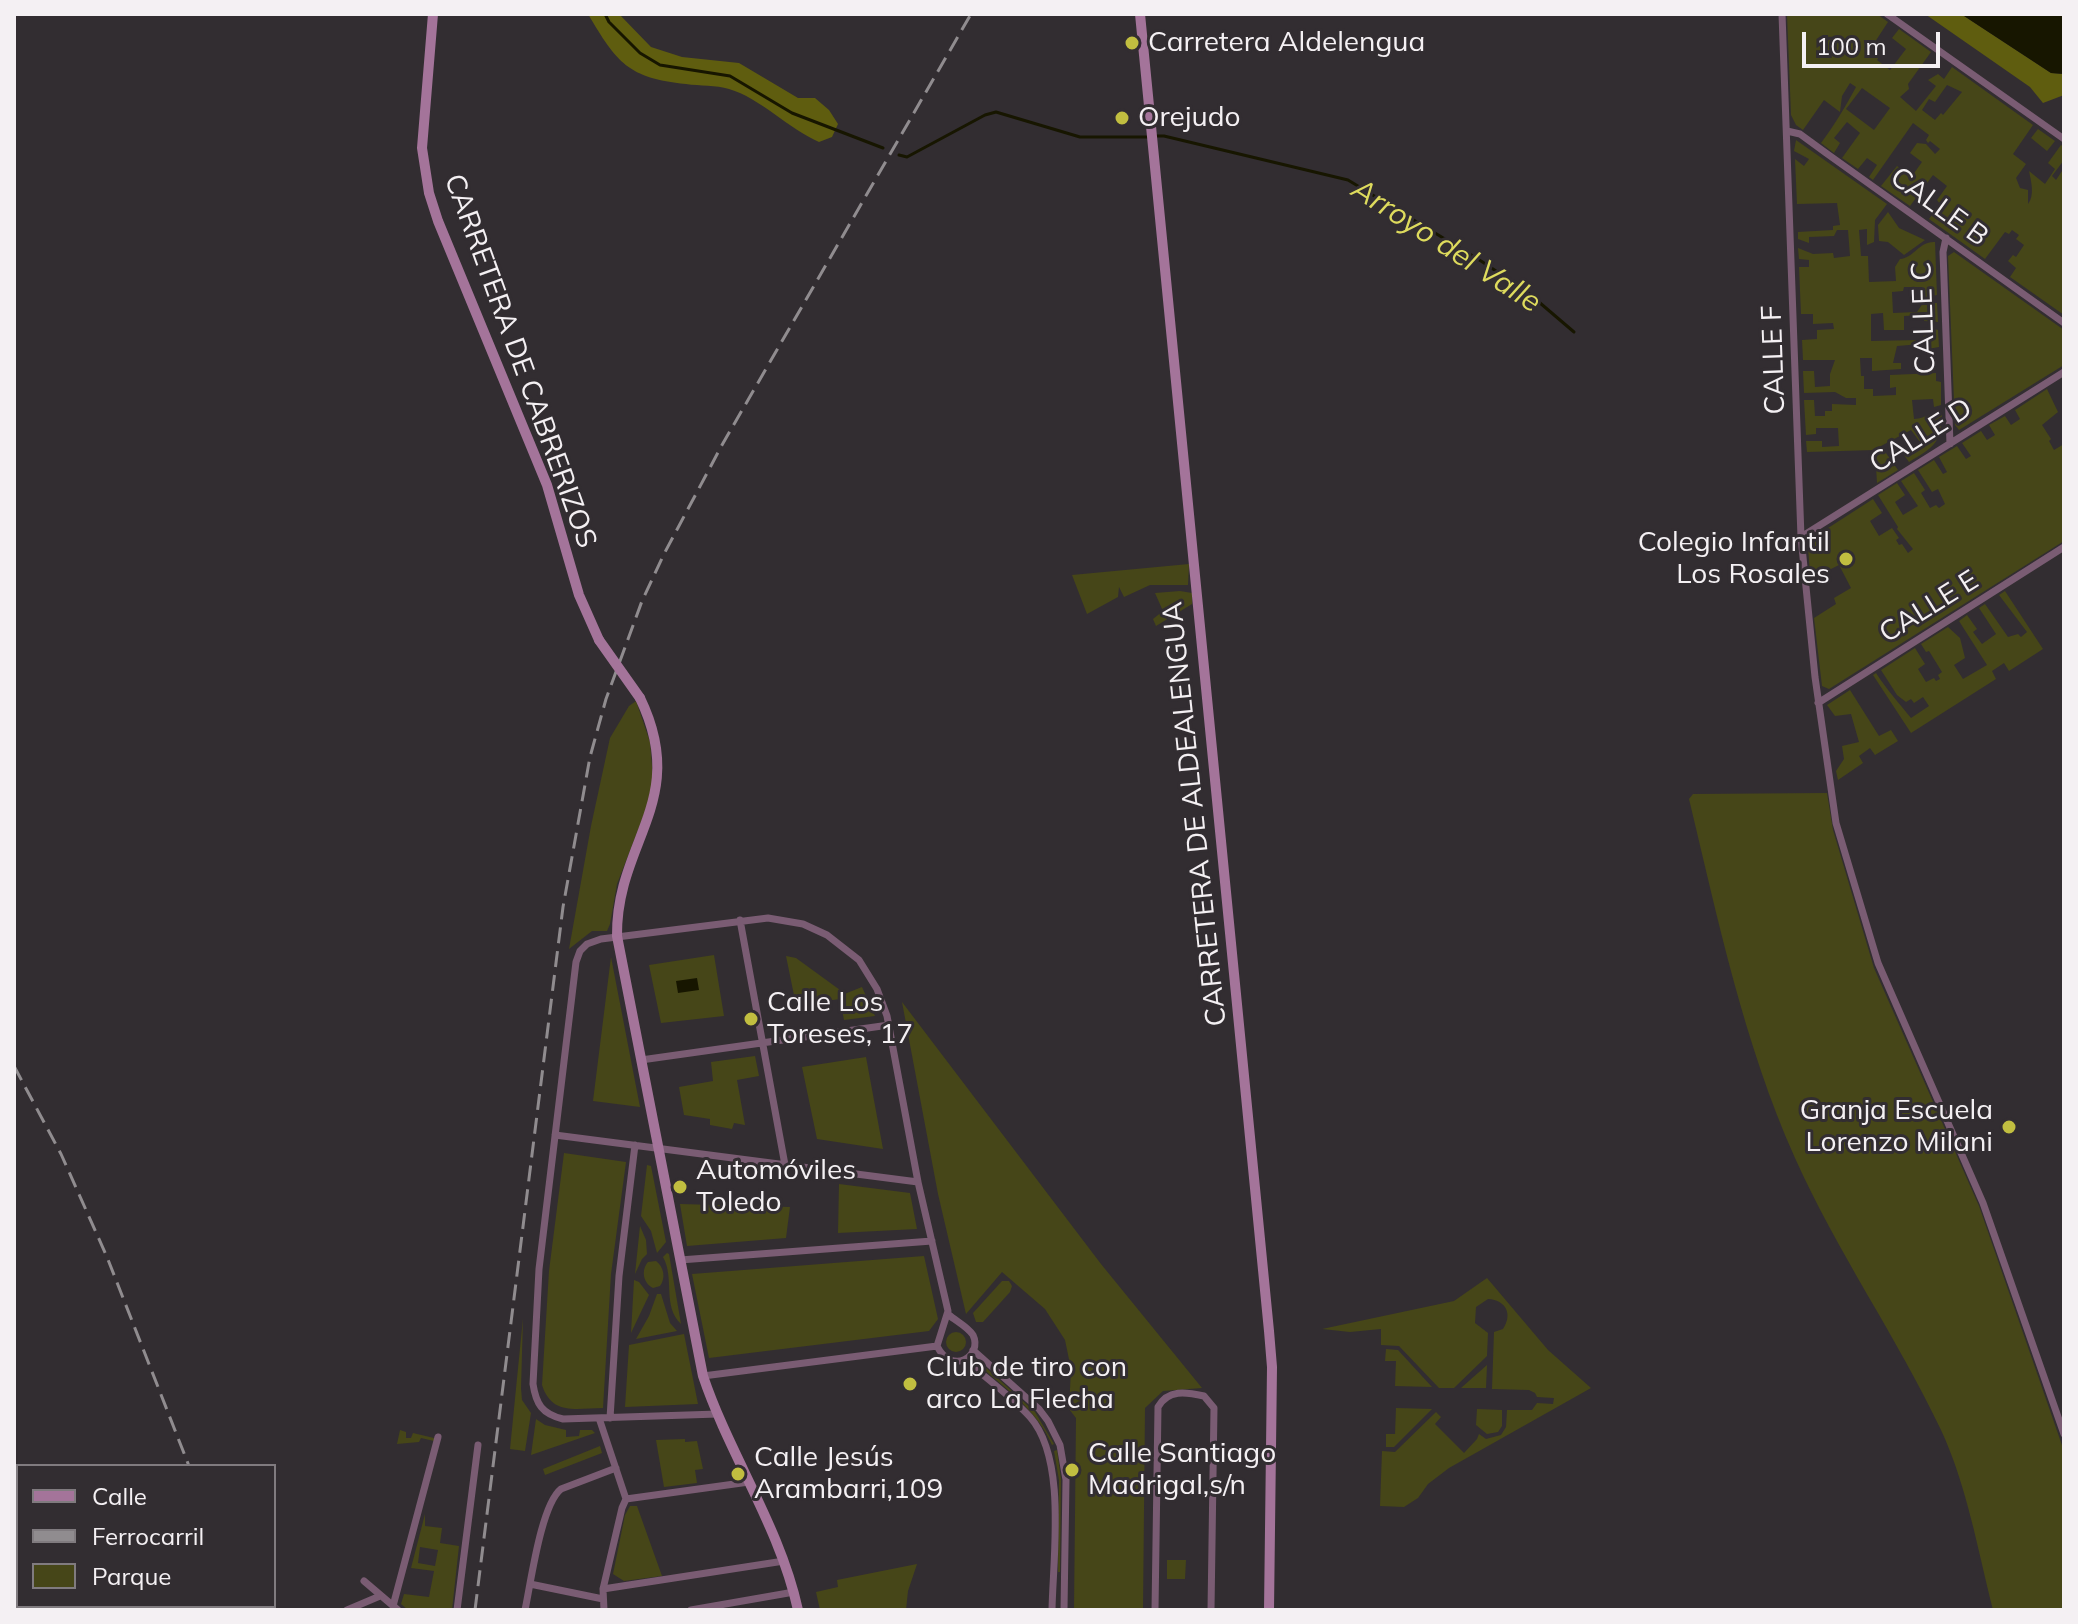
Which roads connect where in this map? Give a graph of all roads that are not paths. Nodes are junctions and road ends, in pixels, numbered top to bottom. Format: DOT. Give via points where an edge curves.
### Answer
graph roads {
  1 [pos="433,14"];
  2 [pos="1140,14"];
  3 [pos="1782,14"];
  4 [pos="1887,14"];
  5 [pos="1787,131"];
  6 [pos="2064,139"];
  7 [pos="1946,238"];
  8 [pos="2064,323"];
  9 [pos="2064,372"];
  10 [pos="1950,444"];
  11 [pos="1801,537"];
  12 [pos="2064,547"];
  13 [pos="1818,703"];
  14 [pos="740,920"];
  15 [pos="617,936"];
  16 [pos="889,1025"];
  17 [pos="764,1043"];
  18 [pos="641,1060"];
  19 [pos="555,1135"];
  20 [pos="635,1145"];
  21 [pos="659,1148"];
  22 [pos="785,1165"];
  23 [pos="918,1182"];
  24 [pos="932,1241"];
  25 [pos="680,1260"];
  26 [pos="949,1315"];
  27 [pos="961,1325"];
  28 [pos="942,1331"];
  29 [pos="937,1346"];
  30 [pos="973,1350"];
  31 [pos="965,1360"];
  32 [pos="703,1376"];
  33 [pos="718,1414"];
  34 [pos="599,1418"];
  35 [pos="610,1418"];
  36 [pos="2064,1434"];
  37 [pos="438,1437"];
  38 [pos="478,1445"];
  39 [pos="616,1468"];
  40 [pos="749,1482"];
  41 [pos="626,1499"];
  42 [pos="784,1561"];
  43 [pos="607,1573"];
  44 [pos="364,1581"];
  45 [pos="530,1584"];
  46 [pos="625,1584"];
  47 [pos="603,1589"];
  48 [pos="794,1592"];
  49 [pos="380,1596"];
  50 [pos="603,1599"];
  51 [pos="395,1608"];
  52 [pos="347,1610"];
  53 [pos="457,1610"];
  54 [pos="525,1610"];
  55 [pos="604,1610"];
  56 [pos="691,1610"];
  57 [pos="798,1610"];
  58 [pos="1052,1610"];
  59 [pos="1064,1610"];
  60 [pos="1155,1610"];
  61 [pos="1211,1610"];
  62 [pos="1269,1610"];
  1 -- 15 [label="street, CARRETERA DE CABRERIZOS, bridge" via="422,148 429,193 547,485 579,595 599,640 640,698 657,745 658,778 649,820 621,888"];
  2 -- 62 [label="street, CARRETERA DE ALDEALENGUA" via="1272,1367"];
  3 -- 5 [label="street, CALLE F"];
  4 -- 6 [label="street"];
  5 -- 7 [label="street, CALLE B" via="1800,134"];
  5 -- 11 [label="street, CALLE F"];
  7 -- 8 [label="street, CALLE B"];
  7 -- 10 [label="street, CALLE C"];
  9 -- 10 [label="street, CALLE D"];
  10 -- 11 [label="street, CALLE D"];
  11 -- 13 [label="street, CALLE F"];
  12 -- 13 [label="street, CALLE E"];
  13 -- 36 [label="street, CALLE F" via="1836,823 1878,963 1983,1203"];
  14 -- 15 [label="street"];
  14 -- 16 [label="street" via="785,920 827,935 867,971"];
  14 -- 17 [label="street"];
  15 -- 18 [label="street, CARRETERA DE CABRERIZOS"];
  15 -- 19 [label="street" via="587,944 576,962"];
  16 -- 17 [label="street"];
  16 -- 23 [label="street"];
  17 -- 18 [label="street"];
  17 -- 22 [label="street"];
  18 -- 21 [label="street, CARRETERA DE CABRERIZOS"];
  19 -- 20 [label="street"];
  19 -- 34 [label="street" via="533,1384 541,1409 552,1417"];
  20 -- 21 [label="street"];
  20 -- 35 [label="street"];
  21 -- 22 [label="street"];
  21 -- 25 [label="street, CARRETERA DE CABRERIZOS"];
  22 -- 23 [label="street"];
  23 -- 24 [label="street"];
  24 -- 25 [label="street"];
  24 -- 26 [label="street"];
  25 -- 32 [label="street, CARRETERA DE CABRERIZOS"];
  26 -- 27 [label="street"];
  26 -- 28 [label="street"];
  27 -- 28 [label="street"];
  27 -- 30 [label="street" via="971,1332"];
  28 -- 29 [label="street"];
  29 -- 31 [label="street" via="953,1362"];
  29 -- 32 [label="street"];
  30 -- 31 [label="street"];
  30 -- 59 [label="street" via="1039,1409 1060,1445 1066,1480"];
  31 -- 58 [label="street" via="1029,1416 1048,1449 1054,1478"];
  32 -- 33 [label="street, CARRETERA DE CABRERIZOS"];
  33 -- 35 [label="street"];
  33 -- 40 [label="street, CARRETERA DE CABRERIZOS"];
  34 -- 35 [label="street"];
  34 -- 39 [label="street"];
  37 -- 51 [label="street"];
  38 -- 53 [label="street"];
  39 -- 41 [label="street"];
  39 -- 45 [label="street" via="554,1495"];
  40 -- 41 [label="street"];
  40 -- 42 [label="street, CARRETERA DE CABRERIZOS"];
  41 -- 43 [label="street"];
  42 -- 46 [label="street"];
  42 -- 48 [label="street, CARRETERA DE CABRERIZOS"];
  43 -- 46 [label="street"];
  43 -- 47 [label="street"];
  44 -- 49 [label="street"];
  45 -- 50 [label="street"];
  45 -- 54 [label="street"];
  46 -- 47 [label="street"];
  47 -- 50 [label="street"];
  48 -- 56 [label="street"];
  48 -- 57 [label="street, CARRETERA DE CABRERIZOS"];
  49 -- 51 [label="street"];
  49 -- 52 [label="street"];
  50 -- 55 [label="street"];
  60 -- 61 [label="street" via="1158,1407 1169,1395 1185,1393 1204,1396 1214,1408"];
}
